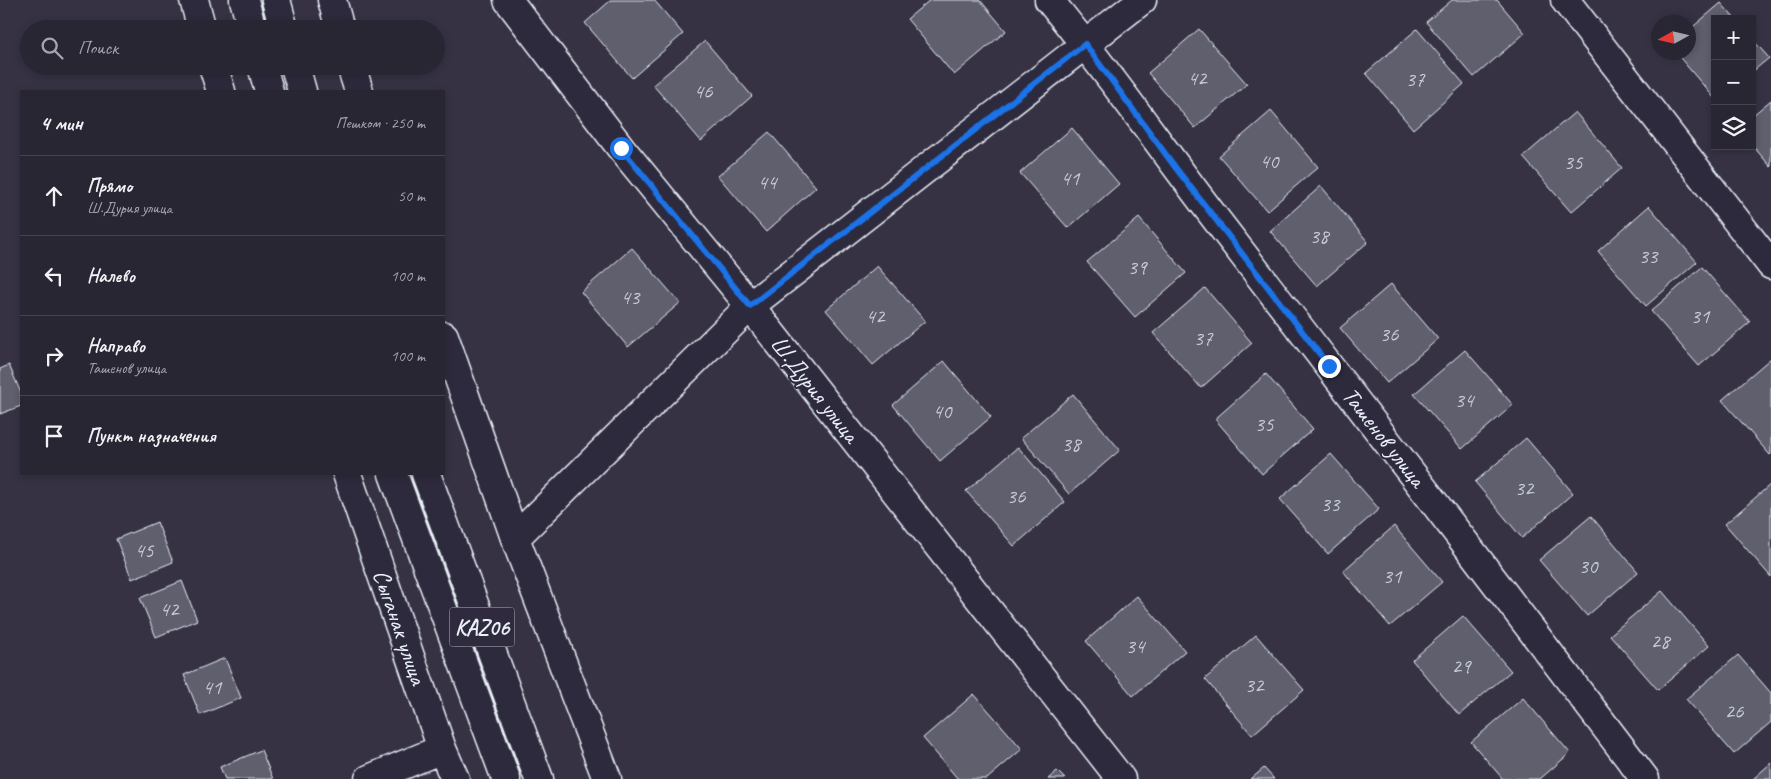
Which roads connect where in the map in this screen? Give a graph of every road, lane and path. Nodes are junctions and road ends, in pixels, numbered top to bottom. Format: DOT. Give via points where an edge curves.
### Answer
graph roads {
  1 [pos="194,0"];
  2 [pos="244,0"];
  3 [pos="276,0"];
  4 [pos="332,0"];
  5 [pos="508,0"];
  6 [pos="1049,0"];
  7 [pos="1142,0"];
  8 [pos="1565,0"];
  9 [pos="200,20"];
  10 [pos="250,20"];
  11 [pos="282,20"];
  12 [pos="338,20"];
  13 [pos="1085,44"];
  14 [pos="216,75"];
  15 [pos="265,75"];
  16 [pos="297,75"];
  17 [pos="354,75"];
  18 [pos="221,90"];
  19 [pos="269,90"];
  20 [pos="302,90"];
  21 [pos="358,90"];
  22 [pos="1771,265"];
  23 [pos="750,306"];
  24 [pos="445,339"];
  25 [pos="348,475"];
  26 [pos="393,475"];
  27 [pos="426,475"];
  28 [pos="515,538"];
  29 [pos="442,749"];
  30 [pos="369,779"];
  31 [pos="454,779"];
  32 [pos="506,779"];
  33 [pos="539,779"];
  34 [pos="607,779"];
  35 [pos="1121,779"];
  36 [pos="1645,779"];
  1 -- 9 [label="main road"];
  2 -- 10 [label="main road"];
  3 -- 11 [label="main road"];
  4 -- 12 [label="main road"];
  5 -- 23 [label="main road, Ш.Дурия улица" via="621,148"];
  6 -- 13 [label="main road, Ташенов улица"];
  7 -- 13 [label="main road"];
  8 -- 22 [label="main road"];
  13 -- 23 [label="main road"];
  13 -- 36 [label="main road, Ташенов улица" via="1175,167"];
  14 -- 18 [label="main road"];
  15 -- 19 [label="main road"];
  16 -- 20 [label="main road"];
  17 -- 21 [label="main road"];
  23 -- 28 [label="main road"];
  23 -- 35 [label="main road, Ш.Дурия улица"];
  24 -- 28 [label="main road"];
  25 -- 29 [label="main road, Сыганак улица"];
  26 -- 32 [label="main road, KАZ06"];
  27 -- 33 [label="main road, KАZ06"];
  28 -- 34 [label="main road"];
  29 -- 30 [label="main road"];
  29 -- 31 [label="main road, Сыганак улица"];
}
